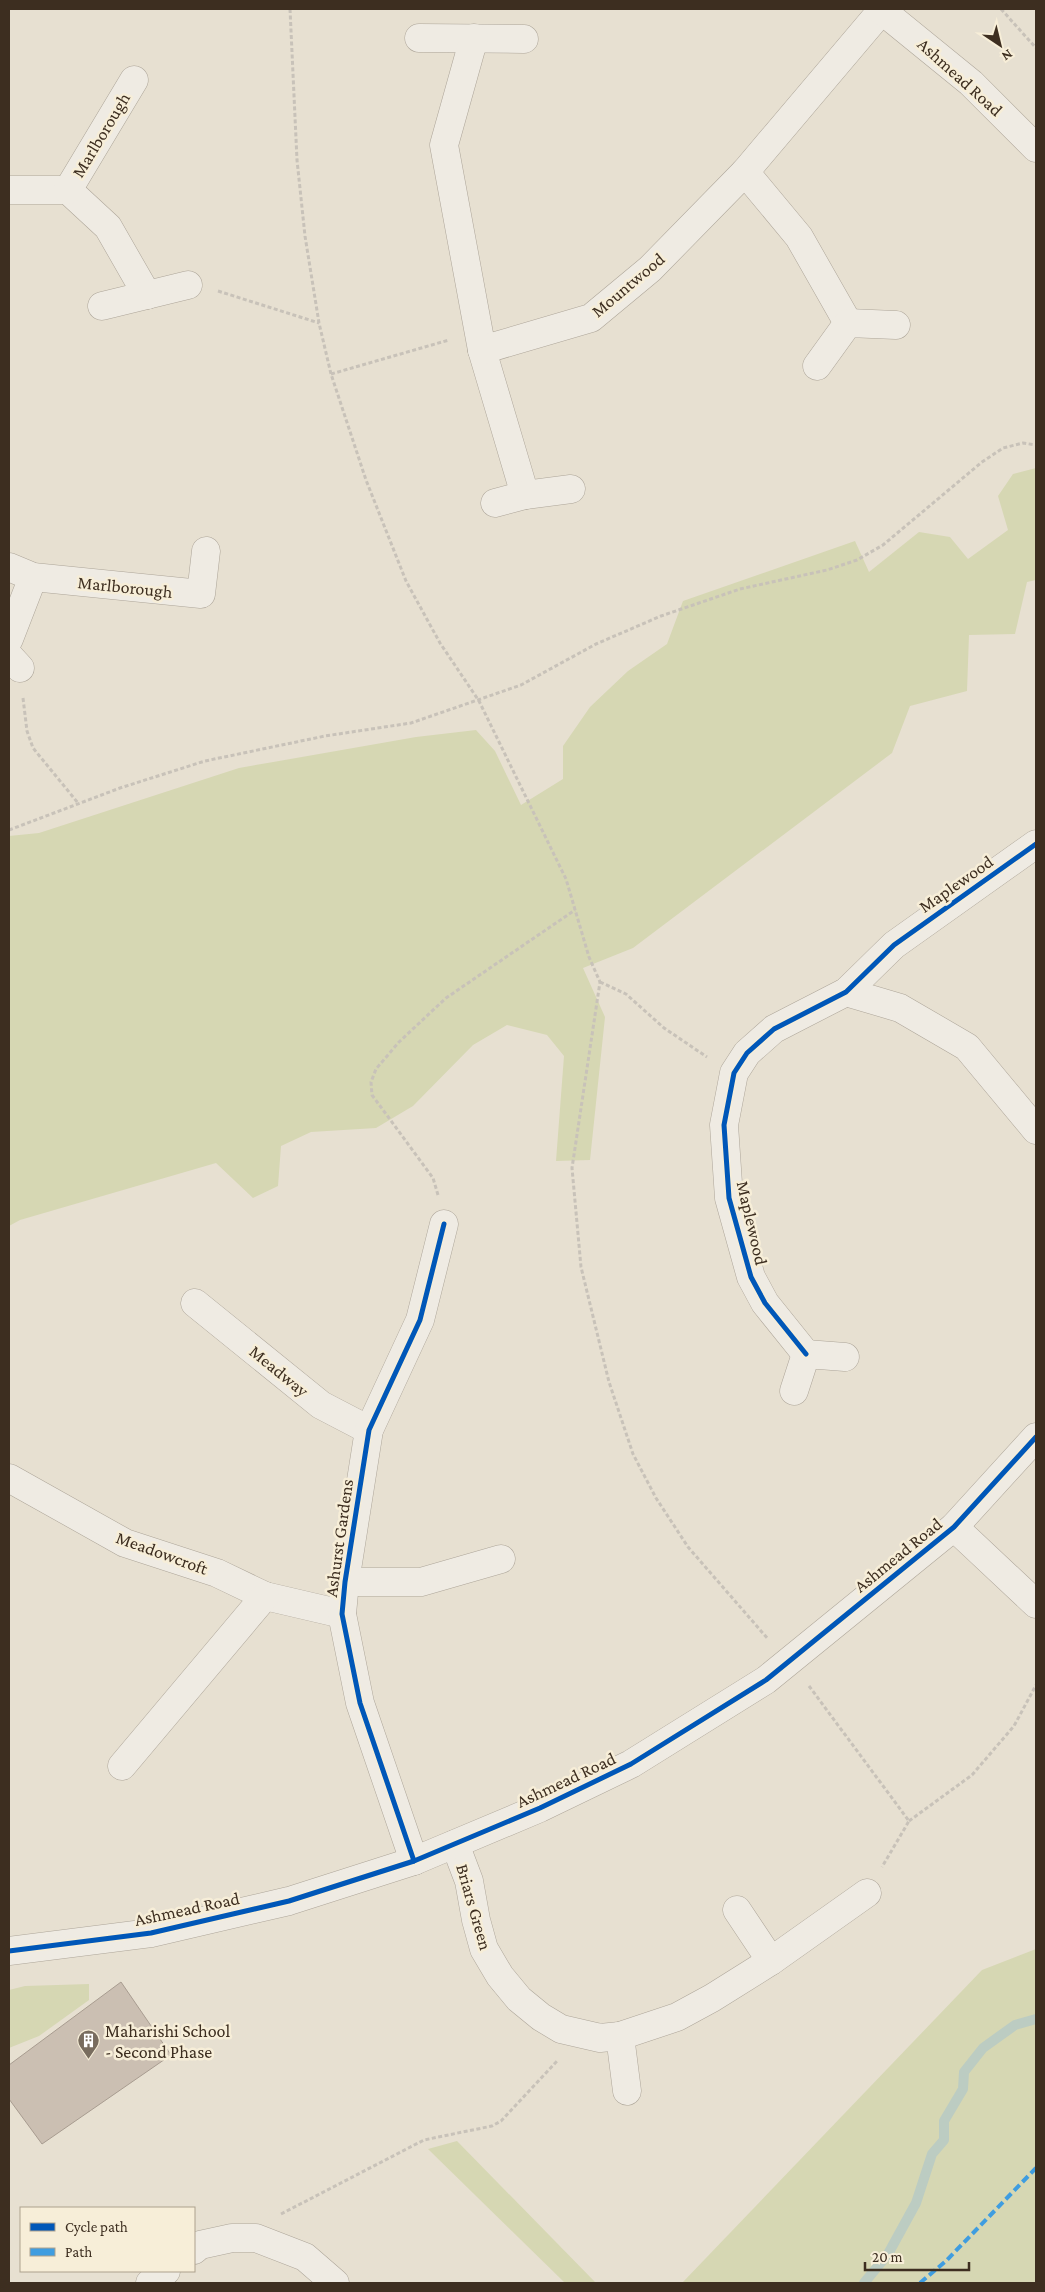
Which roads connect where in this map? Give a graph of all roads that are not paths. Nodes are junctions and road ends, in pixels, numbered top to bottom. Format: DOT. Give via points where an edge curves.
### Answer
graph roads {
  1 [pos="881,9"];
  2 [pos="419,38"];
  3 [pos="474,38"];
  4 [pos="524,39"];
  5 [pos="134,80"];
  6 [pos="1036,148"];
  7 [pos="745,172"];
  8 [pos="9,190"];
  9 [pos="68,190"];
  10 [pos="188,285"];
  11 [pos="147,295"];
  12 [pos="102,306"];
  13 [pos="848,323"];
  14 [pos="896,325"];
  15 [pos="480,341"];
  16 [pos="818,366"];
  17 [pos="571,489"];
  18 [pos="525,495"];
  19 [pos="495,503"];
  20 [pos="206,551"];
  21 [pos="9,567"];
  22 [pos="33,577"];
  23 [pos="9,639"];
  24 [pos="1036,844"];
  25 [pos="846,992"];
  26 [pos="1036,1130"];
  27 [pos="444,1224"];
  28 [pos="195,1303"];
  29 [pos="806,1354"];
  30 [pos="845,1357"];
  31 [pos="794,1391"];
  32 [pos="369,1430"];
  33 [pos="1036,1437"];
  34 [pos="9,1478"];
  35 [pos="954,1528"];
  36 [pos="501,1559"];
  37 [pos="345,1582"];
  38 [pos="265,1596"];
  39 [pos="1036,1604"];
  40 [pos="342,1614"];
  41 [pos="122,1766"];
  42 [pos="455,1844"];
  43 [pos="414,1861"];
  44 [pos="867,1893"];
  45 [pos="737,1910"];
  46 [pos="9,1951"];
  47 [pos="771,1961"];
  48 [pos="620,2036"];
  49 [pos="627,2091"];
  50 [pos="195,2249"];
  51 [pos="165,2272"];
  52 [pos="150,2283"];
  53 [pos="334,2283"];
  1 -- 6 [label="street, Ashmead Road" via="971,83"];
  1 -- 7 [label="street, Mountwood"];
  2 -- 3 [label="street"];
  3 -- 4 [label="street"];
  3 -- 15 [label="street" via="444,145"];
  5 -- 9 [label="street, Marlborough"];
  7 -- 13 [label="street" via="799,236"];
  7 -- 15 [label="street, Mountwood" via="650,269 590,318"];
  8 -- 9 [label="street, Marlborough"];
  9 -- 11 [label="street, Marlborough" via="108,227"];
  10 -- 11 [label="street"];
  11 -- 12 [label="street"];
  13 -- 14 [label="street"];
  13 -- 16 [label="street"];
  15 -- 18 [label="street"];
  17 -- 18 [label="street"];
  18 -- 19 [label="street"];
  20 -- 22 [label="street, Marlborough" via="201,594"];
  21 -- 22 [label="street, Marlborough"];
  22 -- 23 [label="street"];
  24 -- 25 [label="street, Maplewood" via="894,945"];
  25 -- 26 [label="street" via="900,1008 967,1047"];
  25 -- 29 [label="street, Maplewood" via="774,1029 747,1053 734,1073 724,1125 729,1198 751,1278 765,1303"];
  27 -- 32 [label="street, Ashurst Gardens" via="420,1320"];
  28 -- 32 [label="street, Meadway" via="321,1405"];
  29 -- 30 [label="street"];
  29 -- 31 [label="street"];
  32 -- 37 [label="street, Ashurst Gardens"];
  33 -- 35 [label="street, Ashmead Road"];
  34 -- 38 [label="street, Meadowcroft" via="124,1543 217,1573"];
  35 -- 39 [label="street"];
  35 -- 42 [label="street, Ashmead Road" via="766,1680 631,1764"];
  36 -- 37 [label="street" via="421,1582"];
  37 -- 40 [label="street, Ashurst Gardens"];
  38 -- 40 [label="street, Meadowcroft"];
  38 -- 41 [label="street"];
  40 -- 43 [label="street, Ashurst Gardens" via="360,1703"];
  42 -- 43 [label="street, Ashmead Road"];
  42 -- 48 [label="street, Briars Green" via="469,1881 484,1949 500,1976 520,1999 561,2029 600,2038"];
  43 -- 46 [label="street, Ashmead Road" via="289,1901 151,1933"];
  44 -- 47 [label="street, Briars Green"];
  45 -- 47 [label="street"];
  47 -- 48 [label="street, Briars Green" via="677,2018"];
  48 -- 49 [label="street"];
  50 -- 53 [label="street" via="200,2245 232,2238 256,2238 305,2257"];
  51 -- 52 [label="street"];
}
